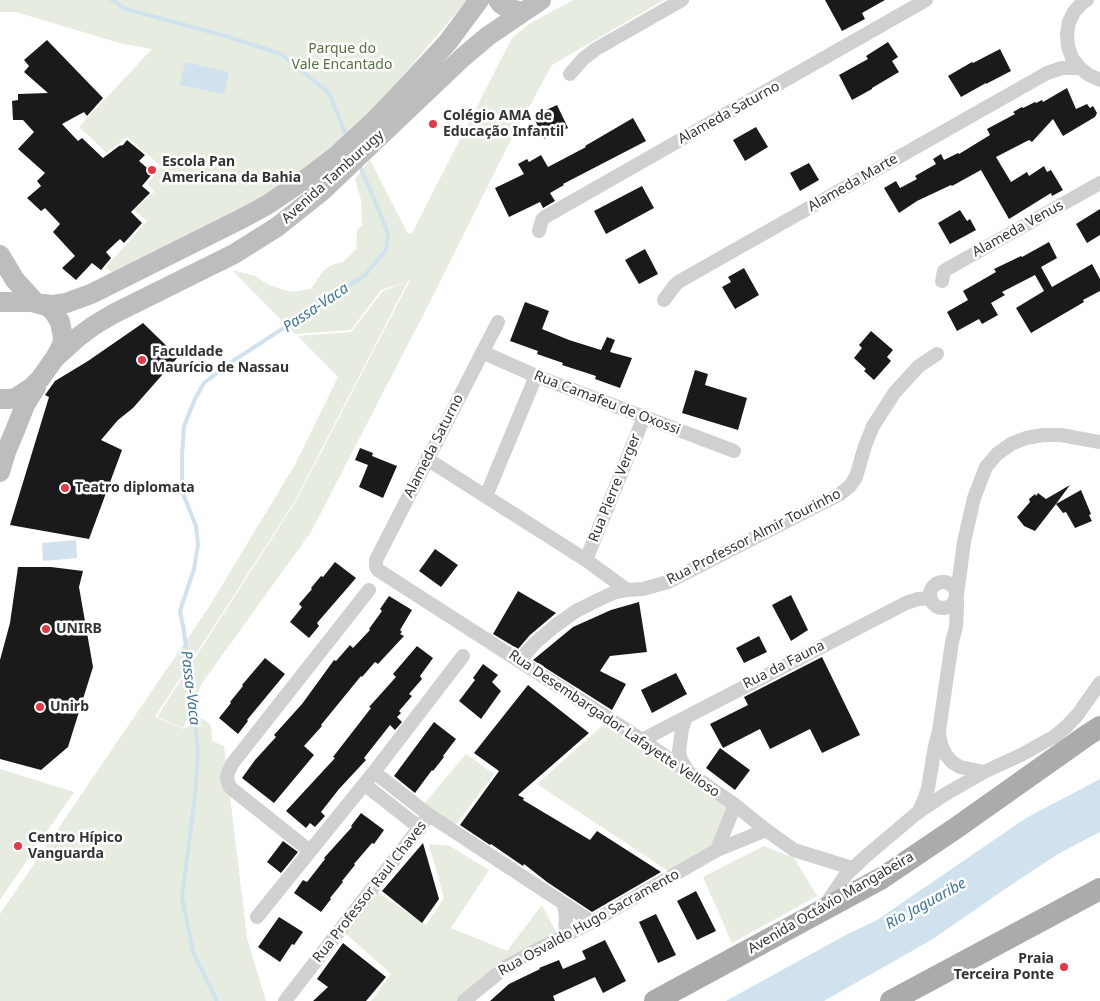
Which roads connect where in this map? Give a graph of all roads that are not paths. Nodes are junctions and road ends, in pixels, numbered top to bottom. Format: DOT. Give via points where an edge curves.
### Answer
graph roads {
  1 [pos="479,0"];
  2 [pos="498,0"];
  3 [pos="541,0"];
  4 [pos="682,0"];
  5 [pos="926,0"];
  6 [pos="1084,1"];
  7 [pos="522,12"];
  8 [pos="1068,46"];
  9 [pos="1080,68"];
  10 [pos="1047,73"];
  11 [pos="570,74"];
  12 [pos="1100,80"];
  13 [pos="378,127"];
  14 [pos="340,163"];
  15 [pos="1100,182"];
  16 [pos="539,231"];
  17 [pos="0,255"];
  18 [pos="942,281"];
  19 [pos="664,300"];
  20 [pos="0,302"];
  21 [pos="40,304"];
  22 [pos="498,322"];
  23 [pos="482,352"];
  24 [pos="937,354"];
  25 [pos="56,358"];
  26 [pos="536,376"];
  27 [pos="40,379"];
  28 [pos="0,399"];
  29 [pos="644,417"];
  30 [pos="1100,442"];
  31 [pos="734,451"];
  32 [pos="427,459"];
  33 [pos="0,472"];
  34 [pos="486,496"];
  35 [pos="586,560"];
  36 [pos="378,570"];
  37 [pos="369,590"];
  38 [pos="628,590"];
  39 [pos="957,597"];
  40 [pos="934,603"];
  41 [pos="952,642"];
  42 [pos="464,656"];
  43 [pos="519,661"];
  44 [pos="1100,682"];
  45 [pos="686,717"];
  46 [pos="1100,727"];
  47 [pos="939,731"];
  48 [pos="642,740"];
  49 [pos="374,772"];
  50 [pos="688,772"];
  51 [pos="984,772"];
  52 [pos="364,784"];
  53 [pos="735,805"];
  54 [pos="917,813"];
  55 [pos="429,815"];
  56 [pos="420,828"];
  57 [pos="766,830"];
  58 [pos="718,850"];
  59 [pos="310,851"];
  60 [pos="852,868"];
  61 [pos="1100,889"];
  62 [pos="564,904"];
  63 [pos="821,912"];
  64 [pos="257,917"];
  65 [pos="592,922"];
  66 [pos="565,936"];
  67 [pos="285,1001"];
  68 [pos="464,1001"];
  69 [pos="654,1001"];
  70 [pos="891,1001"];
  1 -- 13 [label="main road, Avenida Tamburugy" via="448,42 400,94"];
  2 -- 7 [label="main road" via="507,8"];
  3 -- 7 [label="main road, Avenida Tamburugy"];
  4 -- 11 [label="street" via="596,49"];
  5 -- 16 [label="street, Alameda Saturno" via="545,217"];
  6 -- 8 [label="street" via="1069,22"];
  7 -- 13 [label="main road, Avenida Tamburugy"];
  8 -- 9 [label="street"];
  8 -- 10 [label="street, Alameda Marte" via="1060,61"];
  9 -- 10 [label="street, Alameda Marte" via="1062,68"];
  9 -- 12 [label="street"];
  10 -- 19 [label="street, Alameda Marte" via="680,281"];
  13 -- 14 [label="main road, Avenida Tamburugy"];
  14 -- 21 [label="main road, Avenida Tamburugy" via="310,176 267,205 220,230 74,302"];
  14 -- 25 [label="main road, Avenida Tamburugy" via="321,192 256,240 208,268 113,314 77,338"];
  15 -- 18 [label="street, Alameda Venus" via="947,269"];
  17 -- 21 [label="main road" via="15,280"];
  20 -- 21 [label="main road, Avenida Tamburugy"];
  21 -- 25 [label="main road" via="50,308 60,322 63,337"];
  22 -- 23 [label="street, Alameda Saturno"];
  23 -- 26 [label="street, Rua Camafeu de Oxossi"];
  23 -- 32 [label="street, Alameda Saturno"];
  24 -- 38 [label="street, Rua Professor Almir Tourinho" via="919,366 894,392 873,426 856,477 840,494 668,582"];
  25 -- 27 [label="main road"];
  26 -- 29 [label="street, Rua Camafeu de Oxossi"];
  26 -- 34 [label="street"];
  27 -- 28 [label="main road" via="17,397"];
  27 -- 33 [label="main road" via="25,405"];
  29 -- 31 [label="street, Rua Camafeu de Oxossi"];
  29 -- 35 [label="street, Rua Pierre Verger"];
  30 -- 39 [label="street" via="1043,435 1011,444 997,454 986,467 974,498"];
  32 -- 34 [label="street"];
  32 -- 36 [label="street, Alameda Saturno" via="376,560"];
  34 -- 35 [label="street"];
  35 -- 38 [label="street"];
  36 -- 43 [label="street, Rua Desembargador Lafayette Velloso"];
  37 -- 59 [label="street" via="228,773 232,789"];
  38 -- 43 [label="street, Rua Professor Almir Tourinho" via="576,611 536,642"];
  39 -- 40 [label="street" via="948,608"];
  39 -- 40 [label="street" via="950,584 940,582 931,589"];
  39 -- 41 [label="street"];
  40 -- 41 [label="street" via="949,622"];
  40 -- 45 [label="street, Rua da Fauna" via="918,599 906,603"];
  41 -- 47 [label="street"];
  42 -- 49 [label="street"];
  43 -- 48 [label="street, Rua Desembargador Lafayette Velloso"];
  44 -- 51 [label="street" via="1078,714 1055,736"];
  45 -- 48 [label="street, Rua da Fauna"];
  45 -- 50 [label="street" via="679,751"];
  46 -- 63 [label="main road, Avenida Octávio Mangabeira" via="905,863"];
  47 -- 51 [label="street" via="941,745 952,762"];
  47 -- 54 [label="street" via="928,788"];
  48 -- 50 [label="street, Rua Desembargador Lafayette Velloso"];
  49 -- 52 [label="street"];
  49 -- 55 [label="street"];
  50 -- 53 [label="street, Rua Desembargador Lafayette Velloso"];
  51 -- 54 [label="street"];
  52 -- 56 [label="street"];
  52 -- 59 [label="street"];
  53 -- 57 [label="street, Rua Desembargador Lafayette Velloso"];
  53 -- 58 [label="street"];
  54 -- 60 [label="street"];
  55 -- 56 [label="street, Rua Professor Raul Chaves"];
  55 -- 62 [label="street, Rua Professor Raul Chaves"];
  56 -- 67 [label="street, Rua Professor Raul Chaves"];
  57 -- 58 [label="street, Rua Osvaldo Hugo Sacramento"];
  57 -- 60 [label="street, Rua Desembargador Lafayette Velloso" via="794,850"];
  58 -- 65 [label="street, Rua Osvaldo Hugo Sacramento"];
  59 -- 64 [label="street"];
  60 -- 63 [label="street"];
  61 -- 70 [label="main road"];
  62 -- 65 [label="street, Rua Professor Raul Chaves"];
  62 -- 66 [label="street"];
  63 -- 69 [label="main road, Avenida Octávio Mangabeira"];
  65 -- 66 [label="street, Rua Osvaldo Hugo Sacramento"];
  66 -- 68 [label="street, Rua Osvaldo Hugo Sacramento" via="507,966"];
}
